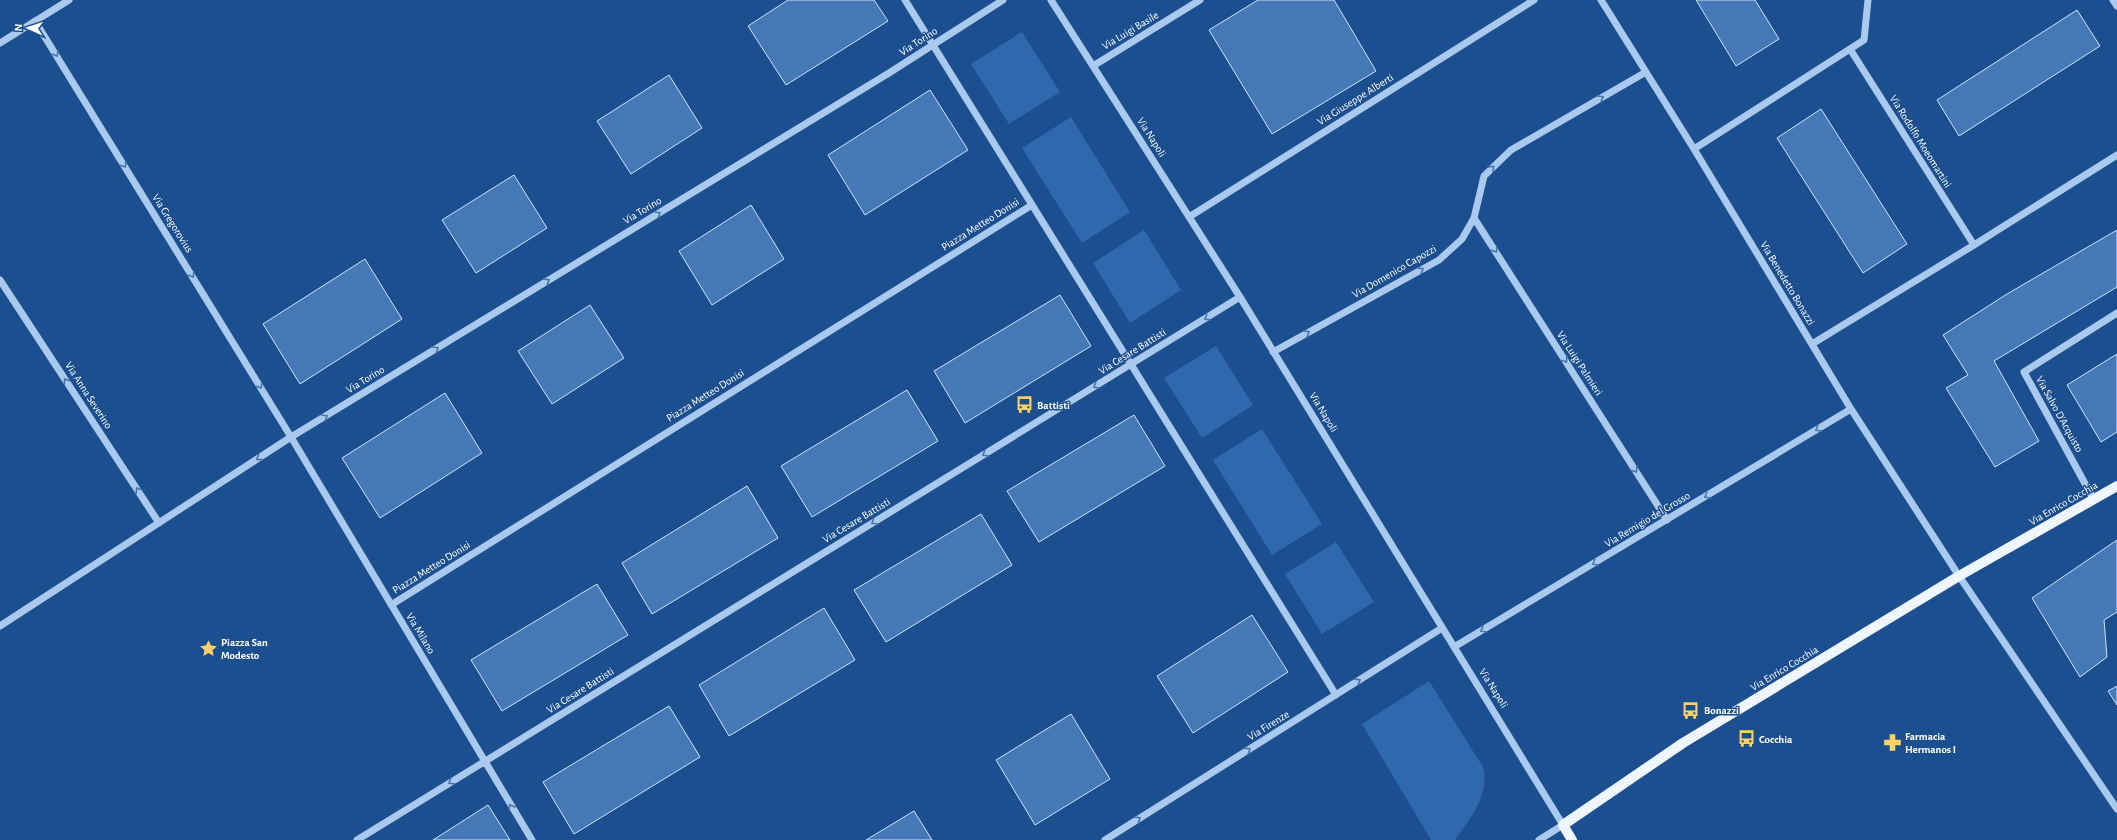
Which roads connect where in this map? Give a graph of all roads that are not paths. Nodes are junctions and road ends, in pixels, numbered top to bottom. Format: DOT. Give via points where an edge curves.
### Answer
graph roads {
  1 [pos="69,0"];
  2 [pos="905,0"];
  3 [pos="1003,0"];
  4 [pos="1051,0"];
  5 [pos="1200,0"];
  6 [pos="1534,0"];
  7 [pos="1601,0"];
  8 [pos="1868,0"];
  9 [pos="2113,0"];
  10 [pos="2117,6"];
  11 [pos="35,21"];
  12 [pos="0,43"];
  13 [pos="933,45"];
  14 [pos="1850,49"];
  15 [pos="1093,66"];
  16 [pos="1646,72"];
  17 [pos="1694,149"];
  18 [pos="2117,154"];
  19 [pos="1032,205"];
  20 [pos="1188,217"];
  21 [pos="1474,218"];
  22 [pos="1974,246"];
  23 [pos="0,280"];
  24 [pos="1240,298"];
  25 [pos="2117,313"];
  26 [pos="1812,344"];
  27 [pos="1273,352"];
  28 [pos="1130,366"];
  29 [pos="1852,409"];
  30 [pos="291,437"];
  31 [pos="2117,486"];
  32 [pos="2094,500"];
  33 [pos="1667,520"];
  34 [pos="159,522"];
  35 [pos="1959,576"];
  36 [pos="391,604"];
  37 [pos="0,626"];
  38 [pos="1442,628"];
  39 [pos="1454,647"];
  40 [pos="1336,695"];
  41 [pos="484,762"];
  42 [pos="2117,809"];
  43 [pos="1563,825"];
  44 [pos="363,839"];
  45 [pos="532,840"];
  46 [pos="1105,840"];
  47 [pos="1539,840"];
  48 [pos="1572,840"];
  1 -- 11 [label="street"];
  2 -- 13 [label="street"];
  3 -- 13 [label="street, Via Torino"];
  4 -- 15 [label="street, Via Napoli"];
  5 -- 15 [label="street, Via Luigi Basile"];
  6 -- 20 [label="street, Via Giuseppe Alberti"];
  7 -- 16 [label="street, Via Benedetto Bonazzi"];
  8 -- 14 [label="street" via="1864,40"];
  9 -- 10 [label="street"];
  11 -- 12 [label="street"];
  11 -- 30 [label="street, Via Gregorovius, one-way"];
  13 -- 19 [label="street"];
  30 -- 13 [label="street, Via Torino, one-way"];
  14 -- 17 [label="street"];
  14 -- 22 [label="street, Via Rodolfo Moeomartini"];
  15 -- 20 [label="street, Via Napoli"];
  16 -- 17 [label="street, Via Benedetto Bonazzi"];
  21 -- 16 [label="street, Via Domenico Capozzi, one-way" via="1484,176 1511,150"];
  17 -- 26 [label="street, Via Benedetto Bonazzi"];
  18 -- 22 [label="street"];
  19 -- 28 [label="street"];
  19 -- 36 [label="street, Piazza Metteo Donisi"];
  20 -- 24 [label="street, Via Napoli"];
  27 -- 21 [label="street, Via Domenico Capozzi, one-way" via="1439,260 1462,239"];
  21 -- 33 [label="street, Via Luigi Palmieri, one-way"];
  22 -- 26 [label="street"];
  34 -- 23 [label="street, Via Anna Severino, one-way"];
  24 -- 27 [label="street, Via Napoli"];
  24 -- 28 [label="street, Via Cesare Battisti, one-way"];
  25 -- 32 [label="street, Via Salvo D'Acquisto" via="2024,372"];
  26 -- 29 [label="street, Via Benedetto Bonazzi"];
  27 -- 38 [label="street, Via Napoli"];
  28 -- 40 [label="street"];
  28 -- 41 [label="street, Via Cesare Battisti, one-way"];
  29 -- 33 [label="street, Via Remigio del Grosso, one-way"];
  29 -- 35 [label="street, Via Benedetto Bonazzi"];
  30 -- 34 [label="street, one-way"];
  30 -- 36 [label="street, Via Milano"];
  31 -- 32 [label="main road, Via Enrico Cocchia"];
  32 -- 35 [label="main road, Via Enrico Cocchia"];
  33 -- 39 [label="street, Via Remigio del Grosso, one-way"];
  34 -- 37 [label="street"];
  35 -- 42 [label="street"];
  35 -- 43 [label="main road, Via Enrico Cocchia" via="1683,743"];
  36 -- 41 [label="street, Via Milano"];
  38 -- 39 [label="street, Via Napoli"];
  40 -- 38 [label="street, Via Firenze, one-way"];
  39 -- 43 [label="street, Via Napoli"];
  46 -- 40 [label="street, Via Firenze, one-way"];
  41 -- 44 [label="street, one-way"];
  45 -- 41 [label="street, Via Milano, one-way"];
  43 -- 47 [label="street"];
  43 -- 48 [label="main road, Via Napoli"];
}
